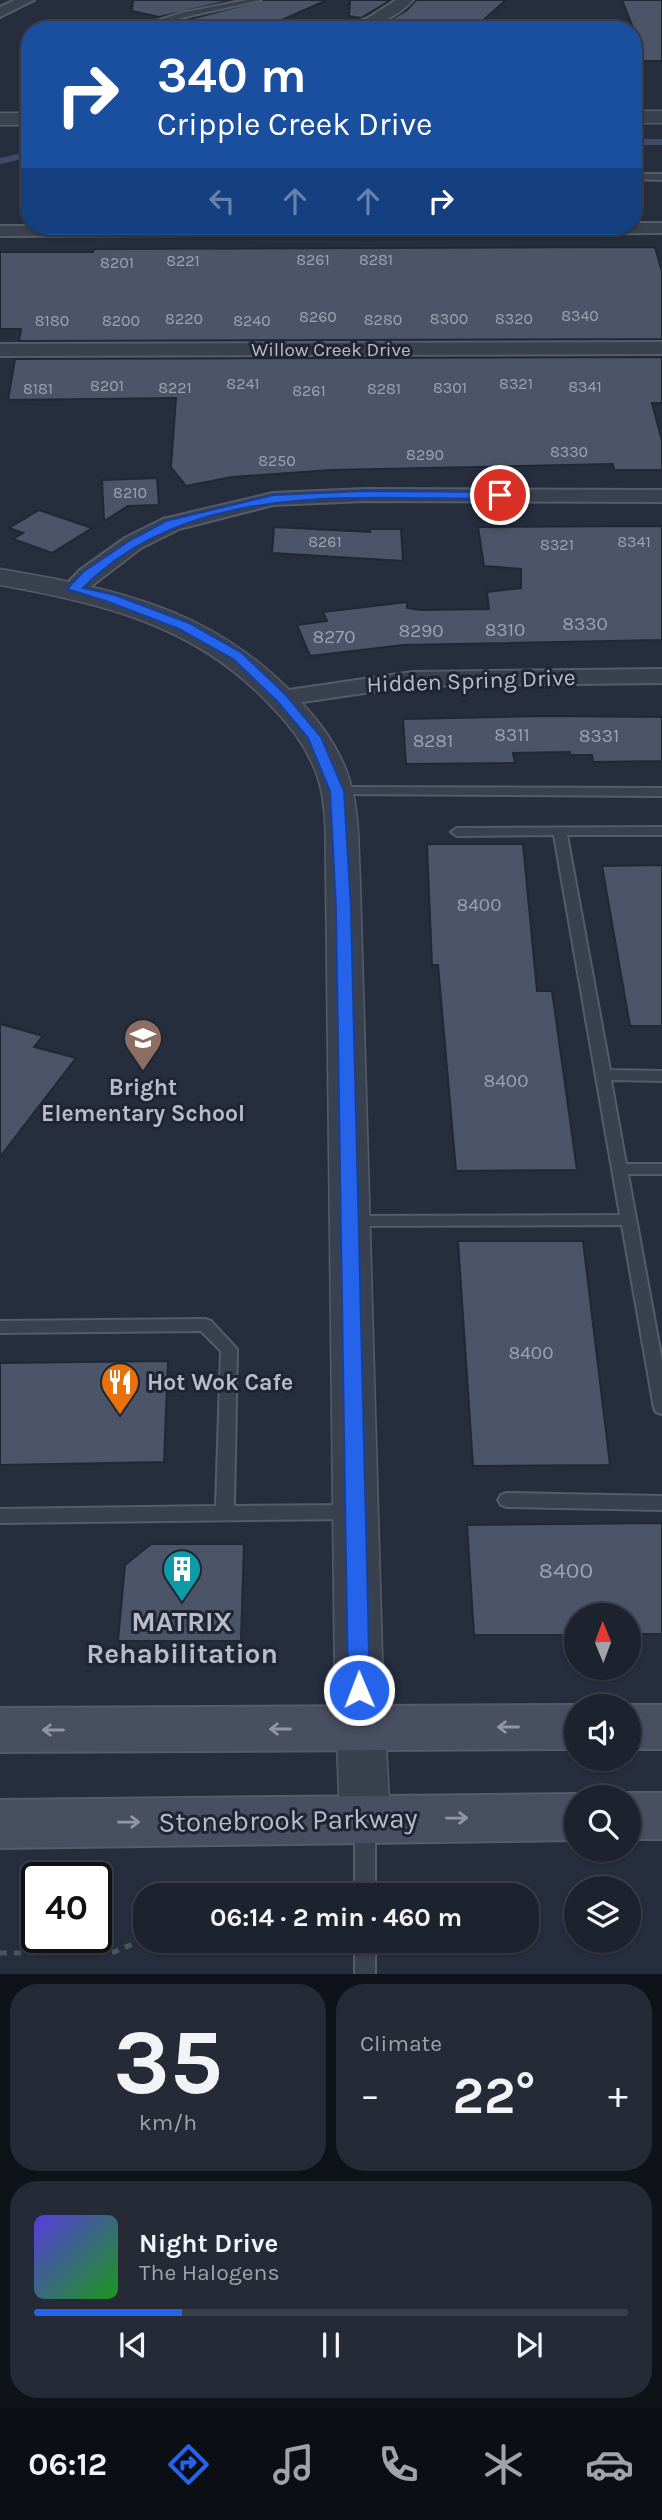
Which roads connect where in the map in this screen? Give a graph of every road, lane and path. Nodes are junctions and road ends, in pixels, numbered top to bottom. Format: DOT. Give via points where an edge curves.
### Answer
graph roads {
  1 [pos="27,0"];
  2 [pos="257,0"];
  3 [pos="406,0"];
  4 [pos="0,13"];
  5 [pos="164,21"];
  6 [pos="373,21"];
  7 [pos="642,117"];
  8 [pos="662,117"];
  9 [pos="0,119"];
  10 [pos="21,119"];
  11 [pos="642,177"];
  12 [pos="662,177"];
  13 [pos="642,228"];
  14 [pos="662,228"];
  15 [pos="21,230"];
  16 [pos="0,231"];
  17 [pos="662,348"];
  18 [pos="0,350"];
  19 [pos="662,496"];
  20 [pos="0,577"];
  21 [pos="74,589"];
  22 [pos="662,676"];
  23 [pos="282,698"];
  24 [pos="337,791"];
  25 [pos="662,792"];
  26 [pos="560,831"];
  27 [pos="662,831"];
  28 [pos="457,832"];
  29 [pos="603,1075"];
  30 [pos="662,1076"];
  31 [pos="620,1169"];
  32 [pos="662,1169"];
  33 [pos="629,1220"];
  34 [pos="350,1221"];
  35 [pos="0,1327"];
  36 [pos="662,1408"];
  37 [pos="507,1500"];
  38 [pos="662,1503"];
  39 [pos="356,1512"];
  40 [pos="225,1513"];
  41 [pos="0,1516"];
  42 [pos="564,1727"];
  43 [pos="641,1727"];
  44 [pos="662,1727"];
  45 [pos="360,1728"];
  46 [pos="0,1730"];
  47 [pos="641,1816"];
  48 [pos="662,1816"];
  49 [pos="564,1817"];
  50 [pos="365,1819"];
  51 [pos="0,1824"];
  52 [pos="365,1883"];
  53 [pos="133,1944"];
  54 [pos="365,1953"];
  55 [pos="0,1954"];
  56 [pos="365,1974"];
  1 -- 4 [label="street"];
  2 -- 5 [label="lane"];
  3 -- 6 [label="street"];
  7 -- 8 [label="street"];
  9 -- 10 [label="street"];
  11 -- 12 [label="lane"];
  13 -- 14 [label="street"];
  15 -- 16 [label="street"];
  17 -- 18 [label="street, Willow Creek Drive"];
  19 -- 21 [label="street" via="273,499 171,523 133,543"];
  20 -- 21 [label="street"];
  21 -- 23 [label="street" via="184,626 237,656"];
  22 -- 23 [label="street, Hidden Spring Drive" via="412,679"];
  23 -- 24 [label="street" via="314,737"];
  24 -- 25 [label="lane"];
  24 -- 34 [label="street"];
  26 -- 27 [label="lane"];
  26 -- 28 [label="lane"];
  26 -- 29 [label="lane"];
  29 -- 30 [label="lane"];
  29 -- 31 [label="lane"];
  31 -- 32 [label="lane"];
  31 -- 33 [label="lane"];
  33 -- 34 [label="lane"];
  33 -- 36 [label="lane"];
  34 -- 39 [label="street"];
  35 -- 40 [label="lane" via="205,1325 229,1349"];
  37 -- 38 [label="lane"];
  39 -- 40 [label="lane"];
  39 -- 45 [label="street"];
  40 -- 41 [label="lane"];
  42 -- 45 [label="main road, one-way"];
  43 -- 44 [label="main road"];
  45 -- 46 [label="main road, one-way"];
  45 -- 50 [label="street"];
  47 -- 48 [label="main road"];
  50 -- 49 [label="main road, Stonebrook Parkway, one-way"];
  51 -- 50 [label="main road, Stonebrook Parkway, one-way"];
  50 -- 52 [label="lane"];
  53 -- 55 [label="path" via="114,1952"];
  54 -- 56 [label="lane"];
}
